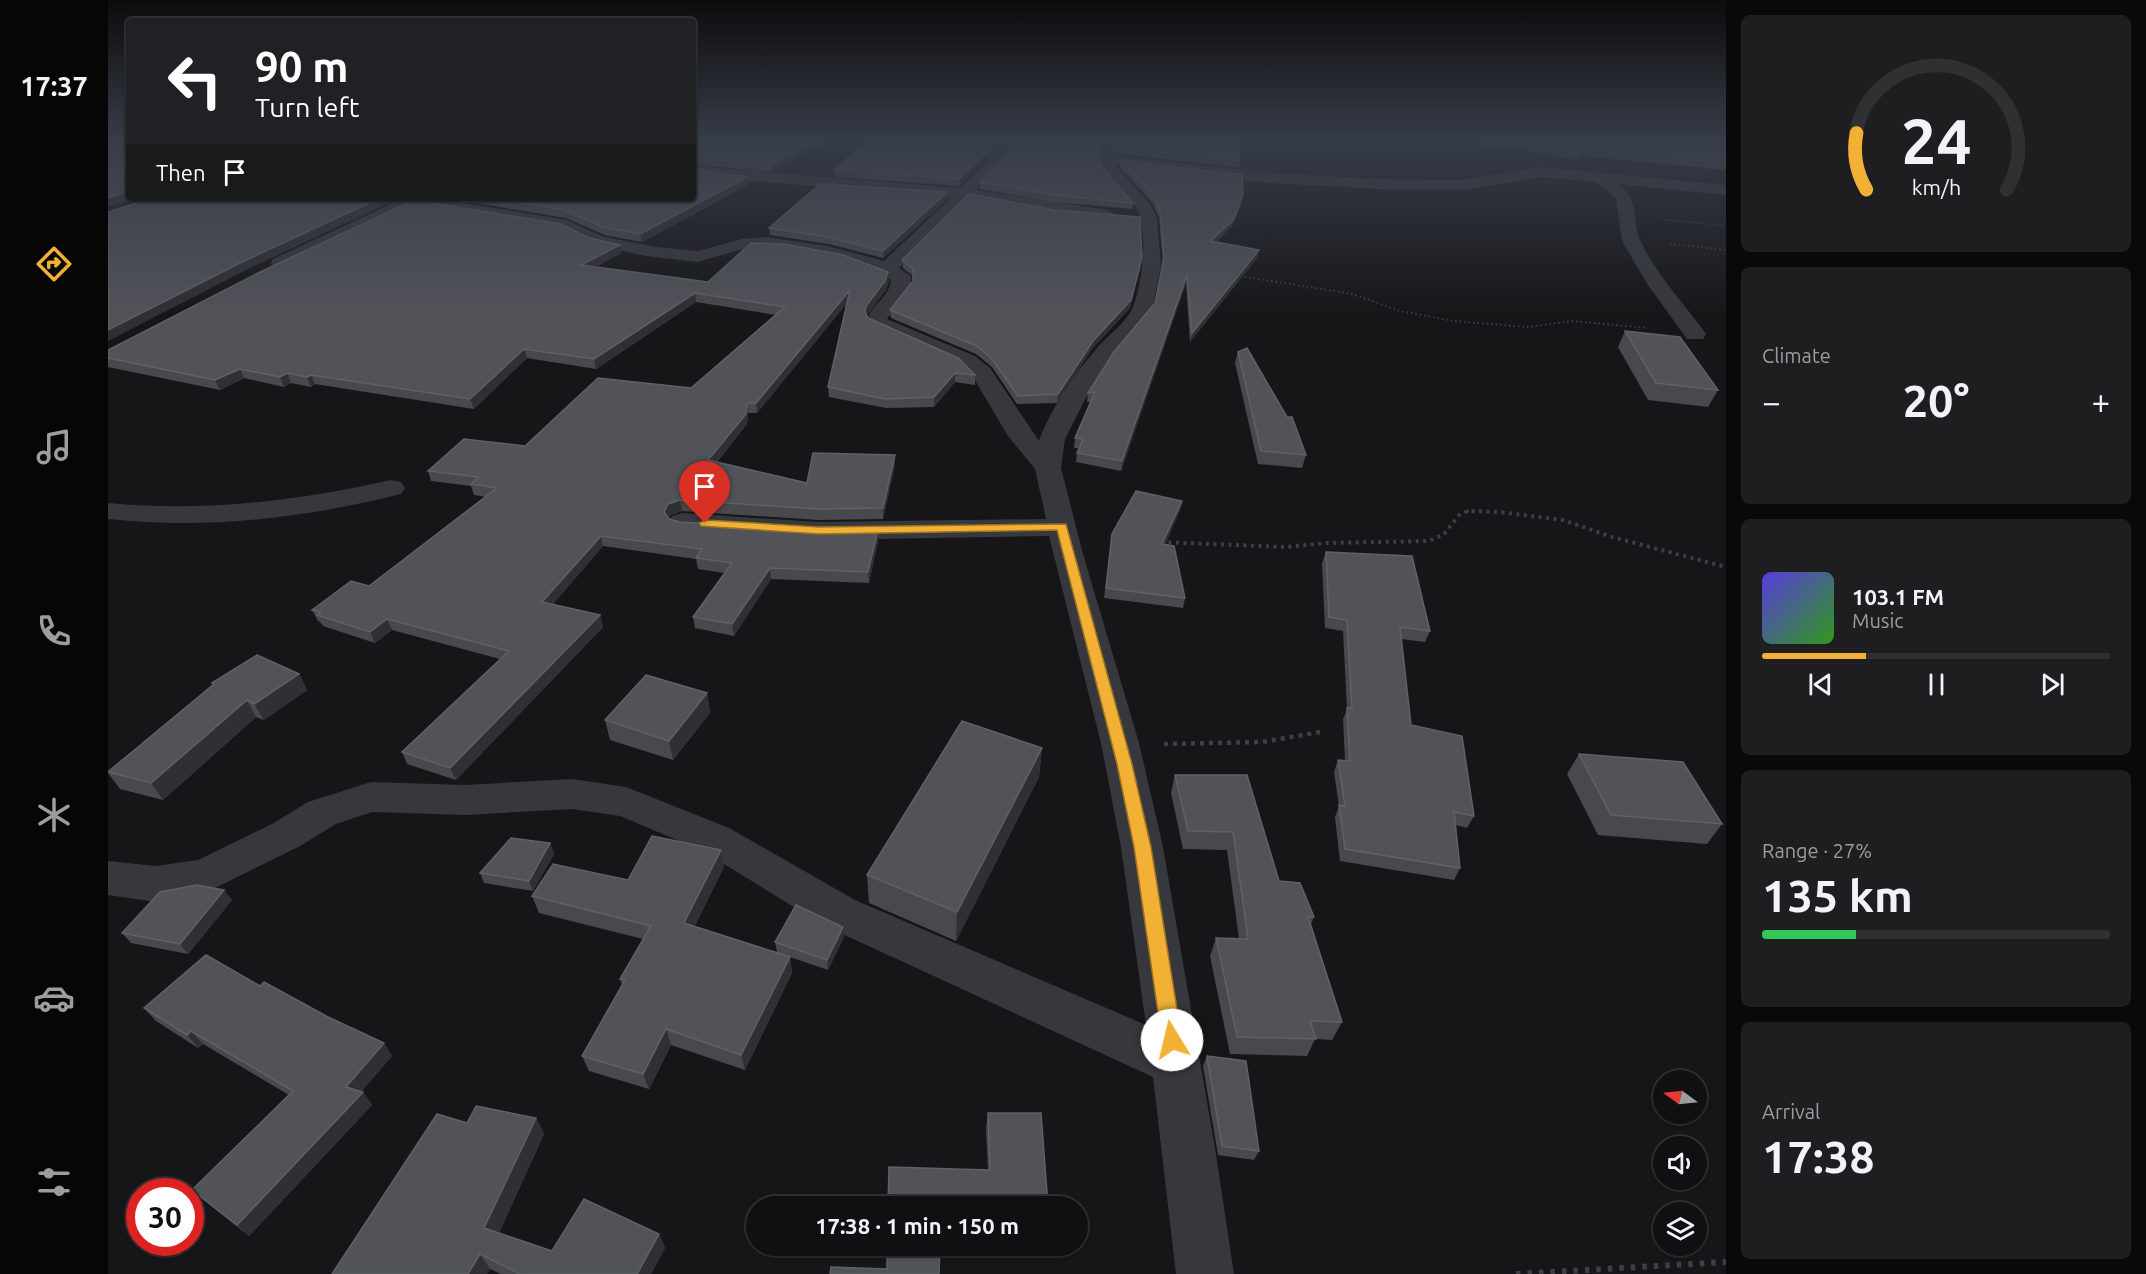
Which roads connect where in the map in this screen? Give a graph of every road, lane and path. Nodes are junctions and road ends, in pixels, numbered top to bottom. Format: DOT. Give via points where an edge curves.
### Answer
graph roads {
  1 [pos="961,197"];
  2 [pos="989,197"];
  3 [pos="1136,197"];
  4 [pos="1624,197"];
  5 [pos="404,201"];
  6 [pos="420,201"];
  7 [pos="487,201"];
  8 [pos="464,208"];
  9 [pos="1149,218"];
  10 [pos="1672,221"];
  11 [pos="1726,226"];
  12 [pos="1631,241"];
  13 [pos="1726,250"];
  14 [pos="888,268"];
  15 [pos="264,271"];
  16 [pos="1239,276"];
  17 [pos="1695,334"];
  18 [pos="1048,468"];
  19 [pos="391,489"];
  20 [pos="108,511"];
  21 [pos="682,522"];
  22 [pos="1062,527"];
  23 [pos="1153,543"];
  24 [pos="1726,567"];
  25 [pos="1321,732"];
  26 [pos="1120,743"];
  27 [pos="108,879"];
  28 [pos="1175,1062"];
  29 [pos="1726,1262"];
  30 [pos="1206,1274"];
  31 [pos="1515,1274"];
  1 -- 14 [label="street"];
  2 -- 9 [label="street" via="1054,209"];
  3 -- 9 [label="street"];
  4 -- 12 [label="street"];
  5 -- 15 [label="street"];
  6 -- 8 [label="street"];
  7 -- 8 [label="street"];
  8 -- 14 [label="street" via="566,225 602,242 687,256 704,257 738,245 763,243 822,250"];
  9 -- 18 [label="street" via="1152,265 1142,310 1102,356 1074,398 1053,439"];
  10 -- 11 [label="path"];
  12 -- 13 [label="path"];
  12 -- 17 [label="street"];
  14 -- 18 [label="street" via="901,276 901,288 877,322 968,361 982,373 1021,436"];
  16 -- 17 [label="path" via="1353,294 1400,311 1454,321 1527,327 1572,321"];
  18 -- 22 [label="street"];
  19 -- 20 [label="street" via="328,503 229,515 166,517"];
  21 -- 22 [label="street" via="819,531"];
  22 -- 26 [label="street"];
  23 -- 24 [label="path" via="1285,547 1429,541 1444,534 1460,514 1478,511 1563,520"];
  25 -- 26 [label="path" via="1258,744"];
  26 -- 28 [label="street" via="1142,847"];
  27 -- 28 [label="street" via="156,884 205,876 322,813 371,797 466,800 572,794 626,802 715,839 840,913"];
  28 -- 30 [label="street"];
  29 -- 31 [label="path"];
}
